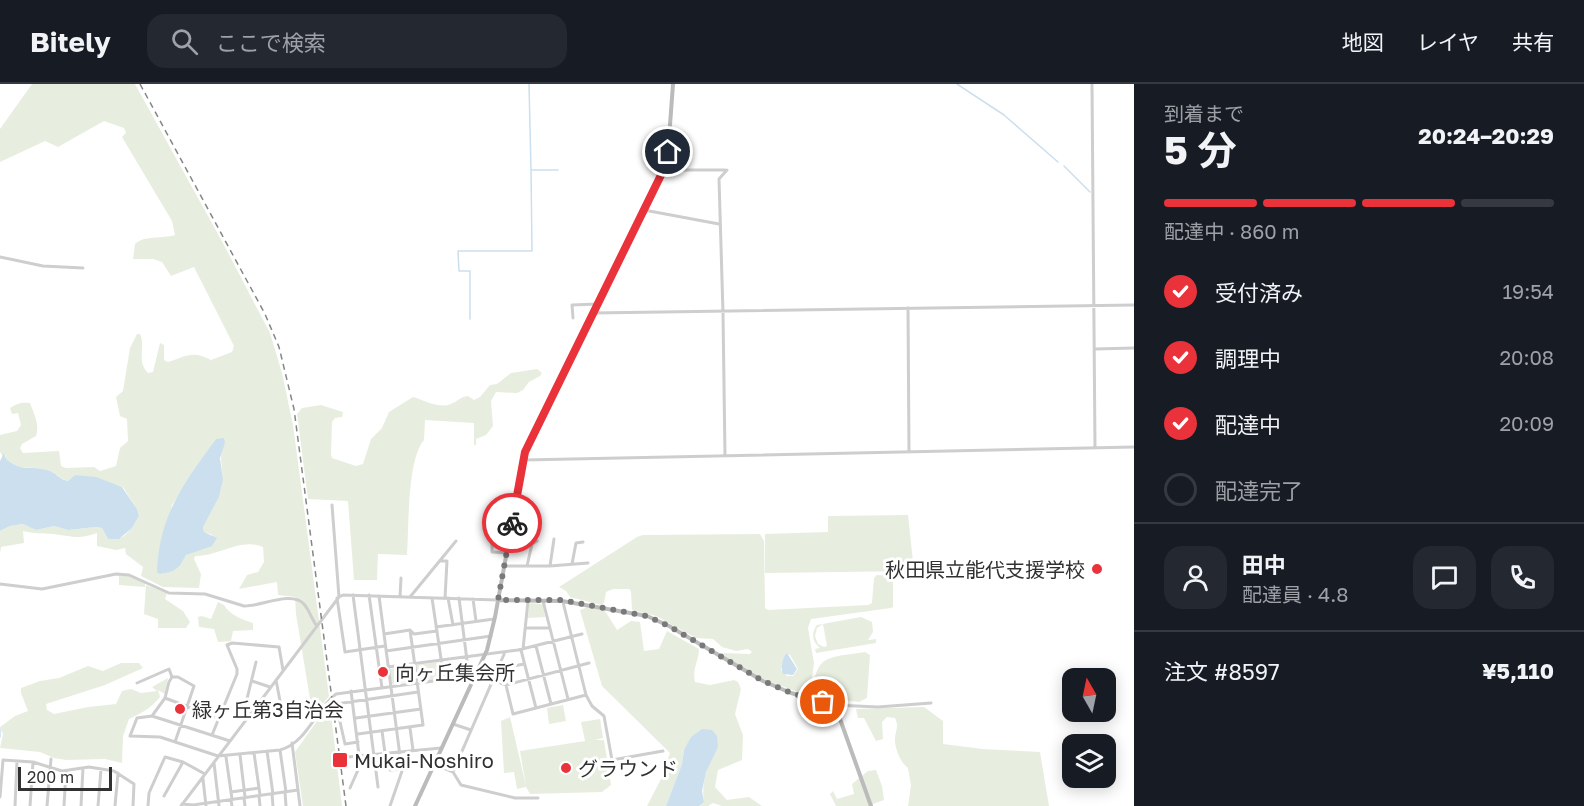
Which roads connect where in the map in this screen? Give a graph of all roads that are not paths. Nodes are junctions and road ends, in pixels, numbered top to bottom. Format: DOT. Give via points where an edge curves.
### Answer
graph roads {
  1 [pos="673,84"];
  2 [pos="1092,84"];
  3 [pos="663,171"];
  4 [pos="644,210"];
  5 [pos="719,224"];
  6 [pos="0,257"];
  7 [pos="83,267"];
  8 [pos="598,304"];
  9 [pos="1134,305"];
  10 [pos="1094,306"];
  11 [pos="908,308"];
  12 [pos="593,313"];
  13 [pos="723,313"];
  14 [pos="573,318"];
  15 [pos="1134,348"];
  16 [pos="1095,349"];
  17 [pos="1134,447"];
  18 [pos="1095,448"];
  19 [pos="909,452"];
  20 [pos="724,456"];
  21 [pos="523,461"];
  22 [pos="332,505"];
  23 [pos="510,532"];
  24 [pos="554,539"];
  25 [pos="456,541"];
  26 [pos="537,541"];
  27 [pos="583,542"];
  28 [pos="507,553"];
  29 [pos="440,561"];
  30 [pos="588,563"];
  31 [pos="572,565"];
  32 [pos="505,566"];
  33 [pos="527,566"];
  34 [pos="550,566"];
  35 [pos="401,578"];
  36 [pos="0,584"];
  37 [pos="353,595"];
  38 [pos="369,595"];
  39 [pos="379,596"];
  40 [pos="400,597"];
  41 [pos="410,597"];
  42 [pos="338,598"];
  43 [pos="432,598"];
  44 [pos="447,598"];
  45 [pos="459,598"];
  46 [pos="473,598"];
  47 [pos="498,600"];
  48 [pos="562,600"];
  49 [pos="528,601"];
  50 [pos="543,601"];
  51 [pos="495,618"];
  52 [pos="476,621"];
  53 [pos="463,623"];
  54 [pos="316,625"];
  55 [pos="453,625"];
  56 [pos="525,628"];
  57 [pos="549,628"];
  58 [pos="436,629"];
  59 [pos="410,630"];
  60 [pos="384,634"];
  61 [pos="582,634"];
  62 [pos="491,636"];
  63 [pos="572,636"];
  64 [pos="465,640"];
  65 [pos="552,641"];
  66 [pos="439,644"];
  67 [pos="536,646"];
  68 [pos="412,647"];
  69 [pos="376,648"];
  70 [pos="360,649"];
  71 [pos="386,649"];
  72 [pos="522,649"];
  73 [pos="505,652"];
  74 [pos="486,654"];
  75 [pos="467,657"];
  76 [pos="440,660"];
  77 [pos="256,662"];
  78 [pos="589,663"];
  79 [pos="414,664"];
  80 [pos="524,664"];
  81 [pos="579,665"];
  82 [pos="499,666"];
  83 [pos="388,668"];
  84 [pos="283,670"];
  85 [pos="560,670"];
  86 [pos="543,675"];
  87 [pos="470,676"];
  88 [pos="475,676"];
  89 [pos="172,677"];
  90 [pos="444,679"];
  91 [pos="528,679"];
  92 [pos="276,680"];
  93 [pos="493,680"];
  94 [pos="252,681"];
  95 [pos="137,683"];
  96 [pos="417,683"];
  97 [pos="506,685"];
  98 [pos="390,686"];
  99 [pos="270,687"];
  100 [pos="381,688"];
  101 [pos="365,689"];
  102 [pos="351,691"];
  103 [pos="418,692"];
  104 [pos="586,695"];
  105 [pos="392,696"];
  106 [pos="165,698"];
  107 [pos="568,699"];
  108 [pos="366,700"];
  109 [pos="353,702"];
  110 [pos="931,703"];
  111 [pos="551,704"];
  112 [pos="835,705"];
  113 [pos="281,706"];
  114 [pos="186,708"];
  115 [pos="536,708"];
  116 [pos="421,709"];
  117 [pos="244,711"];
  118 [pos="395,712"];
  119 [pos="152,716"];
  120 [pos="369,716"];
  121 [pos="218,718"];
  122 [pos="356,718"];
  123 [pos="453,724"];
  124 [pos="181,725"];
  125 [pos="410,728"];
  126 [pos="397,729"];
  127 [pos="471,730"];
  128 [pos="382,731"];
  129 [pos="371,732"];
  130 [pos="358,734"];
  131 [pos="212,735"];
  132 [pos="230,741"];
  133 [pos="175,742"];
  134 [pos="358,742"];
  135 [pos="292,743"];
  136 [pos="442,748"];
  137 [pos="280,750"];
  138 [pos="413,750"];
  139 [pos="399,751"];
  140 [pos="663,751"];
  141 [pos="267,752"];
  142 [pos="254,753"];
  143 [pos="385,753"];
  144 [pos="374,754"];
  145 [pos="240,755"];
  146 [pos="359,755"];
  147 [pos="218,756"];
  148 [pos="226,757"];
  149 [pos="348,757"];
  150 [pos="51,759"];
  151 [pos="17,761"];
  152 [pos="33,762"];
  153 [pos="183,762"];
  154 [pos="214,762"];
  155 [pos="434,764"];
  156 [pos="49,767"];
  157 [pos="83,768"];
  158 [pos="101,769"];
  159 [pos="401,769"];
  160 [pos="390,770"];
  161 [pos="66,771"];
  162 [pos="453,772"];
  163 [pos="118,773"];
  164 [pos="205,774"];
  165 [pos="202,778"];
  166 [pos="378,787"];
  167 [pos="259,788"];
  168 [pos="350,788"];
  169 [pos="244,790"];
  170 [pos="298,790"];
  171 [pos="231,792"];
  172 [pos="285,792"];
  173 [pos="272,794"];
  174 [pos="164,796"];
  175 [pos="259,796"];
  176 [pos="0,797"];
  177 [pos="245,797"];
  178 [pos="538,798"];
  179 [pos="231,800"];
  180 [pos="219,801"];
  181 [pos="206,804"];
  182 [pos="182,805"];
  183 [pos="193,805"];
  184 [pos="15,806"];
  185 [pos="30,806"];
  186 [pos="46,806"];
  187 [pos="64,806"];
  188 [pos="81,806"];
  189 [pos="98,806"];
  190 [pos="116,806"];
  191 [pos="133,806"];
  192 [pos="148,806"];
  193 [pos="219,806"];
  194 [pos="232,806"];
  195 [pos="246,806"];
  196 [pos="260,806"];
  197 [pos="273,806"];
  198 [pos="286,806"];
  199 [pos="300,806"];
  200 [pos="390,806"];
  201 [pos="415,806"];
  202 [pos="871,806"];
  1 -- 3 [label="main road"];
  2 -- 10 [label="street"];
  3 -- 4 [label="main road"];
  3 -- 5 [label="street" via="727,170 719,179"];
  4 -- 5 [label="street"];
  4 -- 8 [label="main road"];
  5 -- 13 [label="street"];
  6 -- 7 [label="street" via="43,266"];
  8 -- 12 [label="main road"];
  8 -- 14 [label="street" via="572,304"];
  9 -- 10 [label="street"];
  10 -- 11 [label="street"];
  10 -- 16 [label="street"];
  11 -- 13 [label="street"];
  11 -- 19 [label="street"];
  12 -- 13 [label="street"];
  12 -- 21 [label="main road" via="531,437"];
  13 -- 20 [label="street"];
  15 -- 16 [label="street"];
  16 -- 18 [label="street"];
  17 -- 18 [label="street"];
  18 -- 19 [label="street"];
  19 -- 20 [label="street"];
  20 -- 21 [label="street"];
  21 -- 23 [label="main road"];
  22 -- 42 [label="street"];
  23 -- 28 [label="main road"];
  23 -- 28 [label="street" via="492,532 492,552"];
  24 -- 34 [label="street"];
  25 -- 29 [label="street"];
  26 -- 33 [label="street" via="532,544"];
  27 -- 31 [label="street" via="576,543"];
  28 -- 32 [label="main road"];
  29 -- 41 [label="street"];
  29 -- 44 [label="street" via="447,561"];
  30 -- 31 [label="street"];
  31 -- 34 [label="street"];
  32 -- 33 [label="street"];
  32 -- 47 [label="main road"];
  33 -- 34 [label="street"];
  35 -- 40 [label="street"];
  36 -- 54 [label="street" via="42,589 116,574 129,575 169,593 205,594 244,606 296,600 303,603"];
  37 -- 38 [label="street"];
  37 -- 42 [label="street"];
  37 -- 70 [label="street"];
  38 -- 39 [label="street"];
  38 -- 69 [label="street"];
  39 -- 40 [label="street"];
  39 -- 60 [label="street"];
  40 -- 41 [label="street"];
  41 -- 43 [label="street"];
  42 -- 54 [label="street"];
  42 -- 70 [label="street" via="345,652"];
  43 -- 44 [label="street"];
  43 -- 58 [label="street"];
  44 -- 45 [label="street"];
  44 -- 55 [label="street"];
  45 -- 46 [label="street"];
  45 -- 53 [label="street"];
  46 -- 47 [label="street"];
  46 -- 52 [label="street"];
  47 -- 49 [label="main road"];
  47 -- 51 [label="main road"];
  48 -- 50 [label="main road"];
  48 -- 63 [label="street"];
  48 -- 112 [label="main road" via="658,620 763,681"];
  49 -- 50 [label="main road"];
  49 -- 56 [label="street"];
  50 -- 57 [label="street"];
  51 -- 52 [label="street"];
  51 -- 62 [label="main road"];
  52 -- 53 [label="street"];
  53 -- 55 [label="street"];
  53 -- 64 [label="street"];
  54 -- 84 [label="street"];
  55 -- 58 [label="street"];
  56 -- 57 [label="street"];
  56 -- 72 [label="street"];
  57 -- 65 [label="street"];
  58 -- 59 [label="street" via="414,634"];
  58 -- 66 [label="street"];
  59 -- 60 [label="street"];
  59 -- 68 [label="street"];
  60 -- 71 [label="street"];
  61 -- 63 [label="street"];
  62 -- 64 [label="street"];
  62 -- 74 [label="main road"];
  63 -- 65 [label="street"];
  63 -- 81 [label="street"];
  64 -- 66 [label="street"];
  64 -- 75 [label="street"];
  65 -- 67 [label="street"];
  65 -- 85 [label="street"];
  66 -- 68 [label="street"];
  66 -- 76 [label="street"];
  67 -- 72 [label="street"];
  67 -- 86 [label="street"];
  68 -- 71 [label="street"];
  68 -- 79 [label="street"];
  69 -- 70 [label="street"];
  69 -- 71 [label="street"];
  69 -- 100 [label="street"];
  70 -- 101 [label="street"];
  71 -- 83 [label="street"];
  72 -- 73 [label="street"];
  72 -- 80 [label="street"];
  73 -- 74 [label="street"];
  73 -- 82 [label="street"];
  74 -- 75 [label="street"];
  74 -- 88 [label="main road"];
  75 -- 76 [label="street"];
  75 -- 87 [label="street"];
  76 -- 79 [label="street"];
  76 -- 90 [label="street"];
  77 -- 94 [label="street"];
  78 -- 81 [label="street"];
  79 -- 83 [label="street"];
  79 -- 96 [label="street"];
  80 -- 82 [label="street"];
  80 -- 91 [label="street"];
  81 -- 85 [label="street"];
  81 -- 104 [label="street"];
  82 -- 93 [label="street"];
  83 -- 98 [label="street"];
  84 -- 92 [label="street"];
  84 -- 121 [label="street" via="279,647 227,645 237,674"];
  85 -- 86 [label="street"];
  85 -- 107 [label="street"];
  86 -- 91 [label="street"];
  86 -- 111 [label="street"];
  87 -- 88 [label="street"];
  87 -- 90 [label="street"];
  88 -- 93 [label="street"];
  88 -- 123 [label="main road"];
  89 -- 95 [label="street" via="169,669"];
  89 -- 106 [label="street"];
  89 -- 114 [label="street" via="194,686"];
  90 -- 96 [label="street"];
  91 -- 97 [label="street"];
  91 -- 115 [label="street"];
  92 -- 99 [label="street"];
  92 -- 113 [label="street"];
  93 -- 97 [label="street"];
  93 -- 127 [label="street"];
  94 -- 99 [label="street"];
  94 -- 117 [label="street"];
  96 -- 98 [label="street"];
  96 -- 103 [label="street"];
  97 -- 115 [label="street" via="513,714"];
  98 -- 100 [label="street"];
  98 -- 105 [label="street"];
  99 -- 132 [label="street"];
  100 -- 101 [label="street"];
  101 -- 102 [label="street"];
  101 -- 108 [label="street"];
  102 -- 109 [label="street"];
  102 -- 135 [label="street" via="336,694"];
  103 -- 105 [label="street"];
  103 -- 116 [label="street"];
  104 -- 107 [label="street"];
  104 -- 140 [label="street" via="604,716 612,760"];
  105 -- 108 [label="street"];
  105 -- 118 [label="street"];
  106 -- 114 [label="street"];
  106 -- 119 [label="street"];
  107 -- 111 [label="street"];
  108 -- 109 [label="street"];
  108 -- 120 [label="street"];
  109 -- 122 [label="street"];
  109 -- 134 [label="street" via="336,704 336,711 345,744"];
  110 -- 112 [label="street"];
  111 -- 115 [label="street"];
  112 -- 202 [label="main road"];
  114 -- 121 [label="street"];
  114 -- 124 [label="street"];
  116 -- 118 [label="street"];
  116 -- 125 [label="street" via="423,725"];
  118 -- 120 [label="street"];
  118 -- 126 [label="street"];
  119 -- 124 [label="street"];
  119 -- 133 [label="street" via="137,718 130,736"];
  120 -- 122 [label="street"];
  120 -- 129 [label="street"];
  121 -- 131 [label="street"];
  122 -- 130 [label="street"];
  123 -- 127 [label="street"];
  123 -- 136 [label="main road"];
  124 -- 131 [label="street"];
  124 -- 133 [label="street"];
  125 -- 126 [label="street"];
  125 -- 138 [label="street"];
  126 -- 128 [label="street"];
  126 -- 139 [label="street"];
  127 -- 162 [label="street"];
  128 -- 129 [label="street"];
  128 -- 143 [label="street"];
  129 -- 130 [label="street"];
  129 -- 144 [label="street"];
  130 -- 134 [label="street"];
  131 -- 132 [label="street"];
  132 -- 147 [label="street"];
  133 -- 147 [label="street"];
  134 -- 146 [label="street"];
  135 -- 137 [label="street"];
  135 -- 170 [label="street"];
  136 -- 138 [label="street"];
  136 -- 155 [label="main road"];
  137 -- 141 [label="street"];
  137 -- 172 [label="street"];
  138 -- 139 [label="street"];
  139 -- 143 [label="street"];
  139 -- 159 [label="street"];
  141 -- 142 [label="street"];
  141 -- 173 [label="street"];
  142 -- 145 [label="street"];
  142 -- 167 [label="street"];
  143 -- 144 [label="street"];
  144 -- 146 [label="street"];
  144 -- 166 [label="street"];
  145 -- 148 [label="street"];
  145 -- 169 [label="street"];
  146 -- 149 [label="street"];
  146 -- 168 [label="street" via="359,773"];
  147 -- 148 [label="street"];
  147 -- 154 [label="street"];
  148 -- 171 [label="street"];
  150 -- 156 [label="street"];
  151 -- 152 [label="street"];
  151 -- 176 [label="street" via="2,761"];
  151 -- 184 [label="street"];
  152 -- 156 [label="street"];
  152 -- 185 [label="street"];
  153 -- 164 [label="street"];
  153 -- 174 [label="street"];
  153 -- 192 [label="street" via="165,758 149,793"];
  154 -- 164 [label="street"];
  154 -- 180 [label="street"];
  155 -- 162 [label="street"];
  155 -- 201 [label="main road"];
  156 -- 161 [label="street"];
  156 -- 186 [label="street"];
  157 -- 158 [label="street"];
  157 -- 161 [label="street"];
  157 -- 188 [label="street"];
  158 -- 163 [label="street"];
  158 -- 189 [label="street"];
  159 -- 160 [label="street"];
  159 -- 200 [label="street"];
  161 -- 187 [label="street"];
  162 -- 178 [label="street" via="461,785 515,798"];
  163 -- 190 [label="street"];
  163 -- 191 [label="street" via="134,784"];
  164 -- 165 [label="street"];
  165 -- 181 [label="street"];
  165 -- 182 [label="street"];
  167 -- 169 [label="street"];
  167 -- 175 [label="street"];
  169 -- 171 [label="street"];
  169 -- 177 [label="street"];
  170 -- 172 [label="street"];
  170 -- 199 [label="street"];
  171 -- 179 [label="street"];
  172 -- 173 [label="street"];
  172 -- 198 [label="street"];
  173 -- 175 [label="street"];
  173 -- 197 [label="street"];
  175 -- 177 [label="street"];
  175 -- 196 [label="street"];
  177 -- 179 [label="street"];
  177 -- 195 [label="street"];
  179 -- 180 [label="street"];
  179 -- 194 [label="street"];
  180 -- 181 [label="street"];
  180 -- 193 [label="street"];
  181 -- 183 [label="street"];
  182 -- 183 [label="street"];
}
